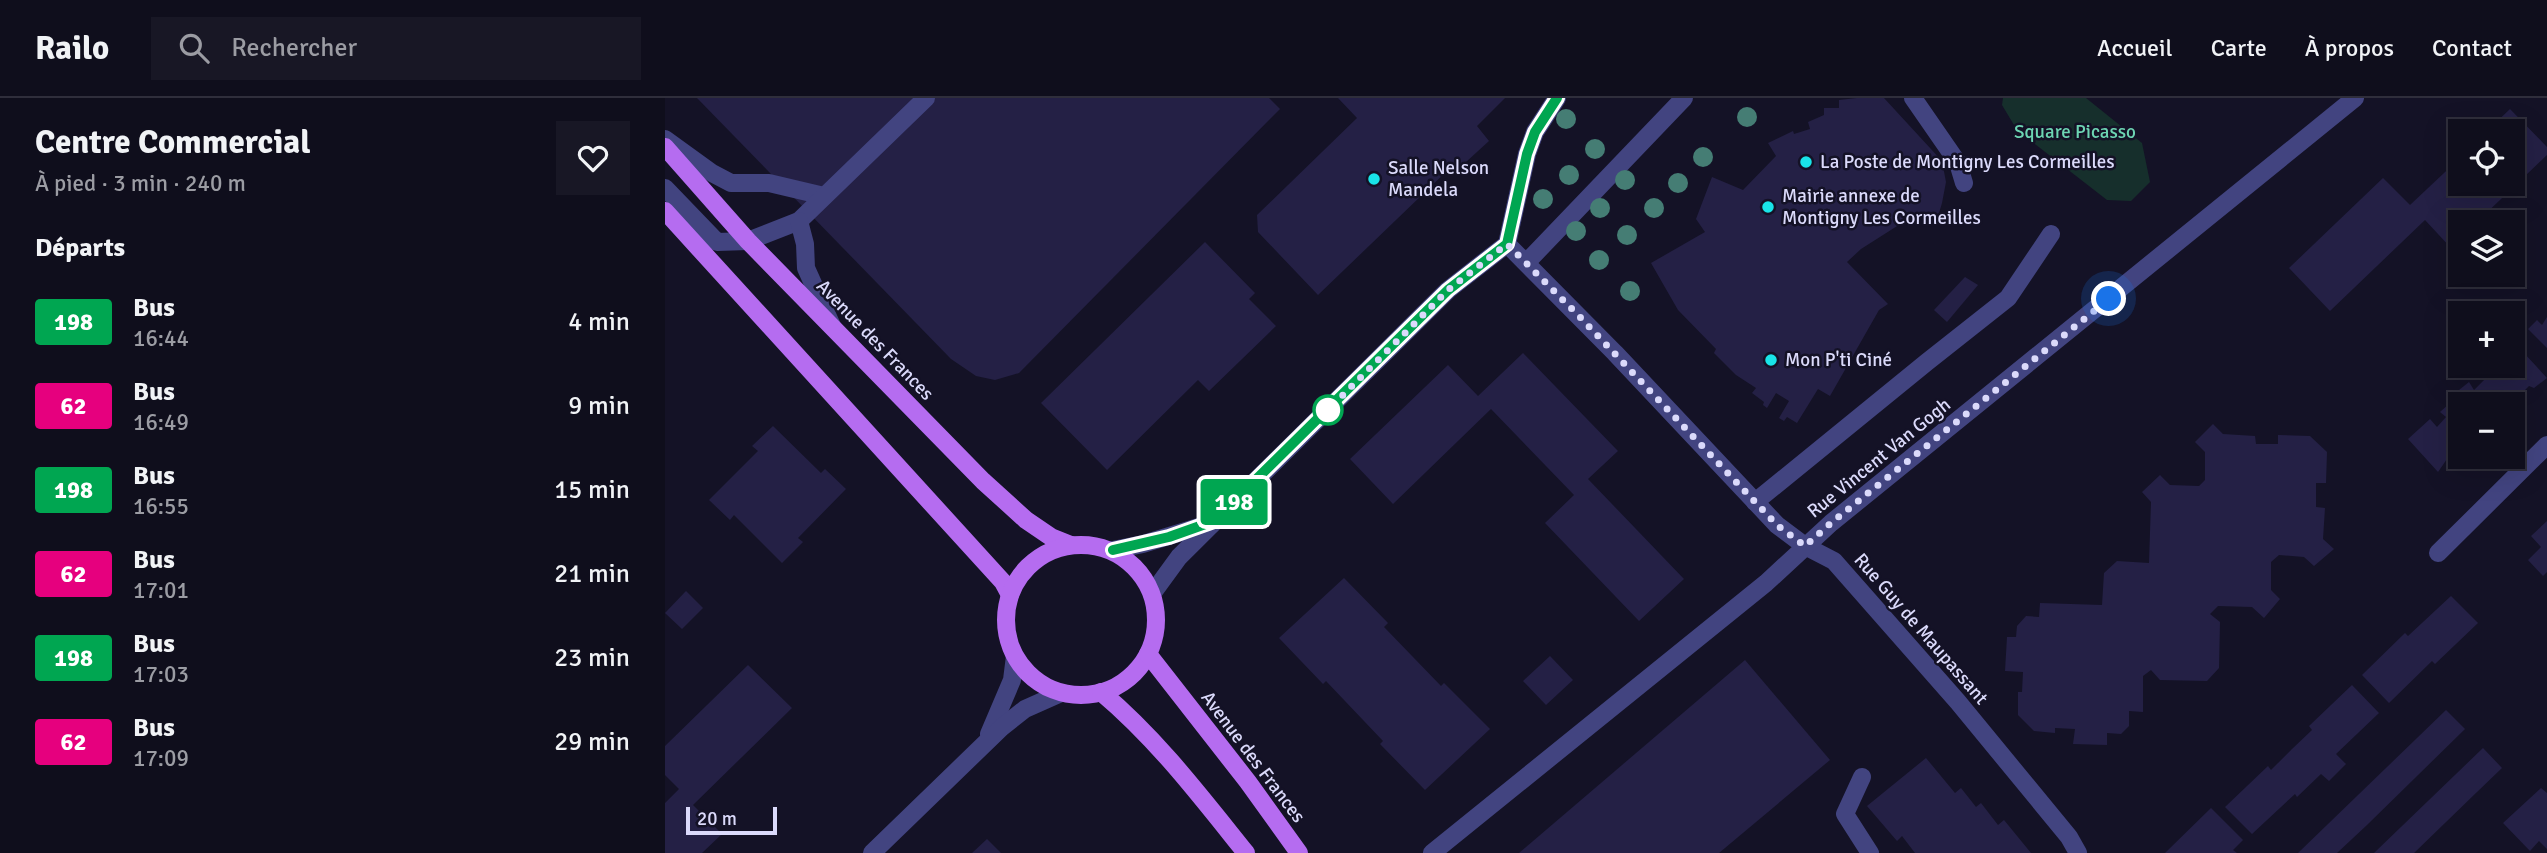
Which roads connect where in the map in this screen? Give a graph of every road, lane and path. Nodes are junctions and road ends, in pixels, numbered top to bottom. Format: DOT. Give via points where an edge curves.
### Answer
graph roads {
  1 [pos="926,98"];
  2 [pos="1557,98"];
  3 [pos="1684,98"];
  4 [pos="1913,98"];
  5 [pos="2355,98"];
  6 [pos="665,139"];
  7 [pos="665,147"];
  8 [pos="1964,183"];
  9 [pos="665,188"];
  10 [pos="824,196"];
  11 [pos="665,211"];
  12 [pos="799,221"];
  13 [pos="2051,234"];
  14 [pos="748,241"];
  15 [pos="1507,244"];
  16 [pos="1527,262"];
  17 [pos="832,326"];
  18 [pos="2547,445"];
  19 [pos="1755,502"];
  20 [pos="1214,521"];
  21 [pos="1071,545"];
  22 [pos="1805,546"];
  23 [pos="1113,550"];
  24 [pos="2438,552"];
  25 [pos="1152,594"];
  26 [pos="1010,595"];
  27 [pos="1148,654"];
  28 [pos="1016,656"];
  29 [pos="1101,692"];
  30 [pos="1062,693"];
  31 [pos="986,740"];
  32 [pos="1862,777"];
  33 [pos="871,853"];
  34 [pos="1246,853"];
  35 [pos="1299,853"];
  36 [pos="1432,853"];
  37 [pos="1870,853"];
  38 [pos="2078,853"];
  1 -- 10 [label="street"];
  2 -- 15 [label="street" via="1527,154"];
  3 -- 16 [label="street"];
  4 -- 8 [label="street" via="1958,163"];
  5 -- 22 [label="street, Rue Vincent Van Gogh"];
  6 -- 10 [label="street" via="731,183 769,183"];
  7 -- 14 [label="main road, Avenue des Frances"];
  9 -- 14 [label="street" via="717,242"];
  10 -- 12 [label="street"];
  11 -- 26 [label="main road"];
  12 -- 14 [label="street"];
  12 -- 17 [label="street" via="807,268"];
  13 -- 19 [label="street" via="2008,298"];
  14 -- 17 [label="main road, Avenue des Frances"];
  15 -- 16 [label="street, Rue Guy de Maupassant"];
  15 -- 20 [label="street" via="1448,290"];
  16 -- 19 [label="street, Rue Guy de Maupassant"];
  17 -- 21 [label="main road, Avenue des Frances" via="983,481 1026,520"];
  18 -- 24 [label="street"];
  19 -- 22 [label="street, Rue Guy de Maupassant"];
  20 -- 23 [label="street"];
  20 -- 25 [label="street"];
  21 -- 23 [label="main road"];
  21 -- 26 [label="main road" via="1034,562"];
  22 -- 36 [label="street, Rue Vincent Van Gogh" via="1766,583"];
  22 -- 38 [label="street, Rue Guy de Maupassant" via="1834,561 1958,702"];
  23 -- 25 [label="main road" via="1129,561"];
  25 -- 27 [label="main road" via="1155,635"];
  26 -- 28 [label="main road" via="1008,636"];
  27 -- 29 [label="main road" via="1121,684"];
  27 -- 35 [label="main road, Avenue des Frances"];
  28 -- 30 [label="main road" via="1026,672"];
  28 -- 31 [label="street" via="1013,680"];
  29 -- 30 [label="main road"];
  29 -- 34 [label="main road" via="1167,756"];
  30 -- 31 [label="street" via="1024,709"];
  31 -- 33 [label="street"];
  32 -- 37 [label="street" via="1845,814"];
}
